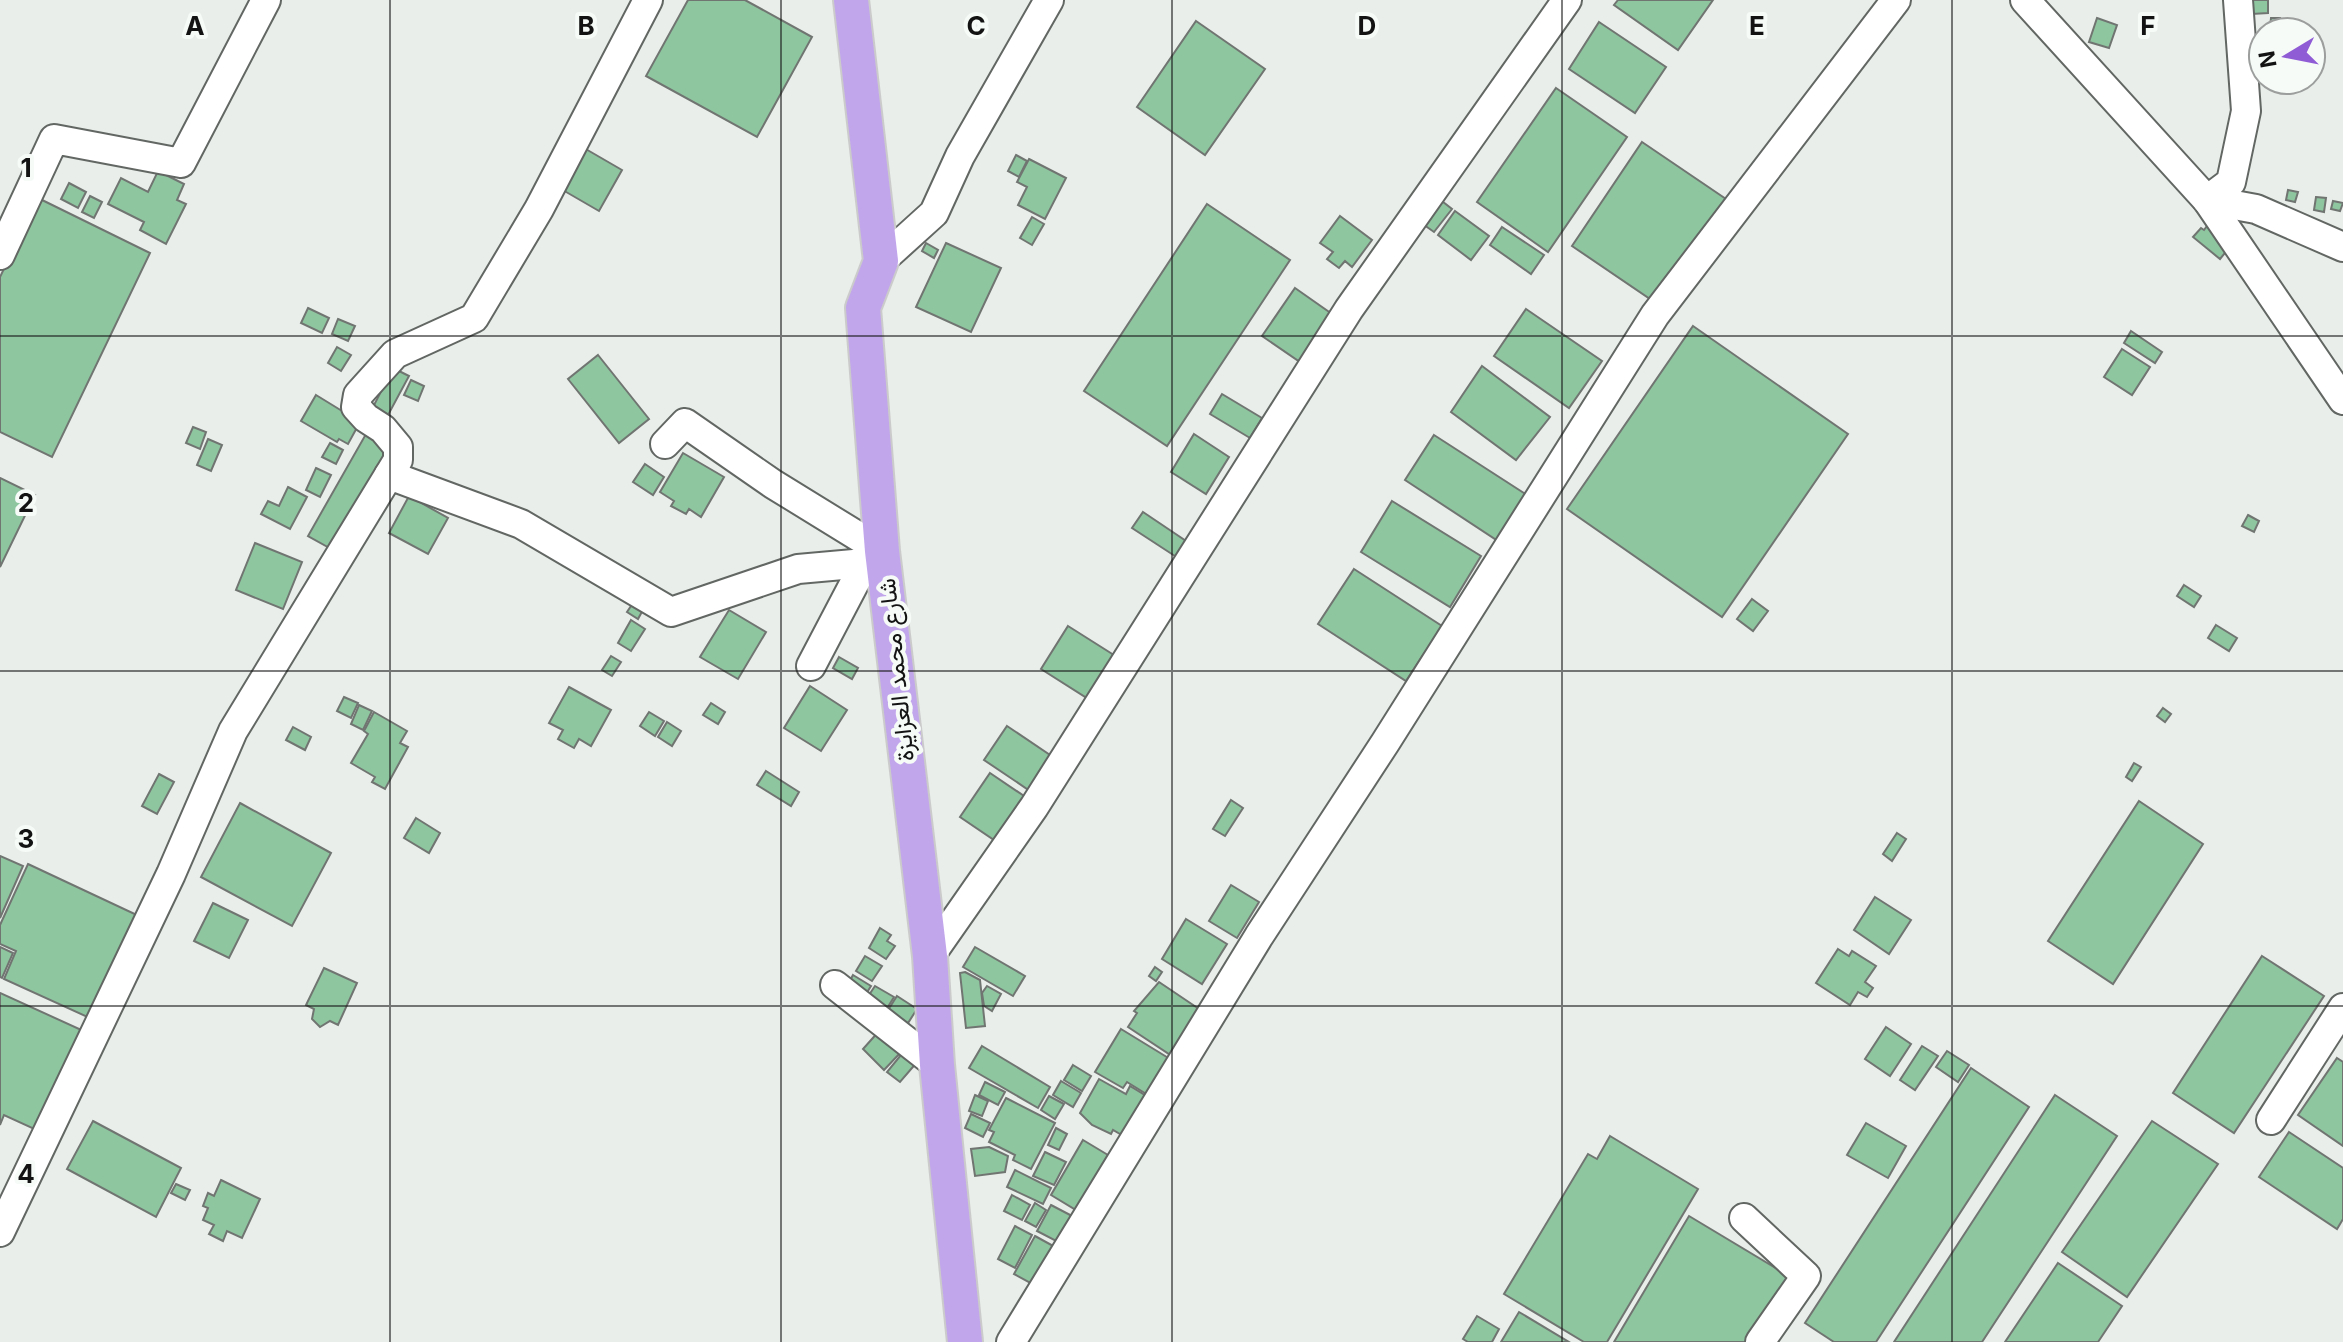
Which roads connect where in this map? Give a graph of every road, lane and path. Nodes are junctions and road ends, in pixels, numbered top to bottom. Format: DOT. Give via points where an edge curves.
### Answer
graph roads {
  1 [pos="266,0"];
  2 [pos="648,0"];
  3 [pos="851,0"];
  4 [pos="1049,0"];
  5 [pos="1567,0"];
  6 [pos="1896,0"];
  7 [pos="2025,0"];
  8 [pos="2238,0"];
  9 [pos="2207,200"];
  10 [pos="2343,247"];
  11 [pos="0,255"];
  12 [pos="881,261"];
  13 [pos="2343,400"];
  14 [pos="665,444"];
  15 [pos="389,475"];
  16 [pos="874,557"];
  17 [pos="811,666"];
  18 [pos="930,956"];
  19 [pos="835,985"];
  20 [pos="2343,1008"];
  21 [pos="937,1065"];
  22 [pos="2271,1120"];
  23 [pos="1744,1218"];
  24 [pos="0,1232"];
  25 [pos="965,1342"];
  26 [pos="1011,1342"];
  27 [pos="1760,1342"];
  1 -- 11 [label="street" via="181,163 54,139"];
  2 -- 15 [label="street" via="539,209 474,318 395,354 358,395 356,407 398,447"];
  3 -- 12 [label="main road, شارع محمد العزايزة"];
  4 -- 12 [label="street" via="960,156 934,213"];
  5 -- 18 [label="street" via="1349,309 1034,807"];
  6 -- 26 [label="street" via="1655,315 1259,936"];
  7 -- 9 [label="street"];
  8 -- 9 [label="street" via="2246,111 2231,182"];
  9 -- 10 [label="street" via="2256,209"];
  9 -- 13 [label="street"];
  12 -- 16 [label="main road, شارع محمد العزايزة" via="863,308"];
  14 -- 16 [label="street" via="685,423"];
  15 -- 16 [label="street" via="521,524 671,612 798,569"];
  15 -- 24 [label="street" via="233,731 165,887"];
  16 -- 17 [label="street"];
  16 -- 18 [label="main road, شارع محمد العزايزة"];
  18 -- 21 [label="main road, شارع محمد العزايزة"];
  19 -- 21 [label="street"];
  20 -- 22 [label="street"];
  21 -- 25 [label="main road, شارع محمد العزايزة"];
  23 -- 27 [label="street" via="1806,1276"];
}
